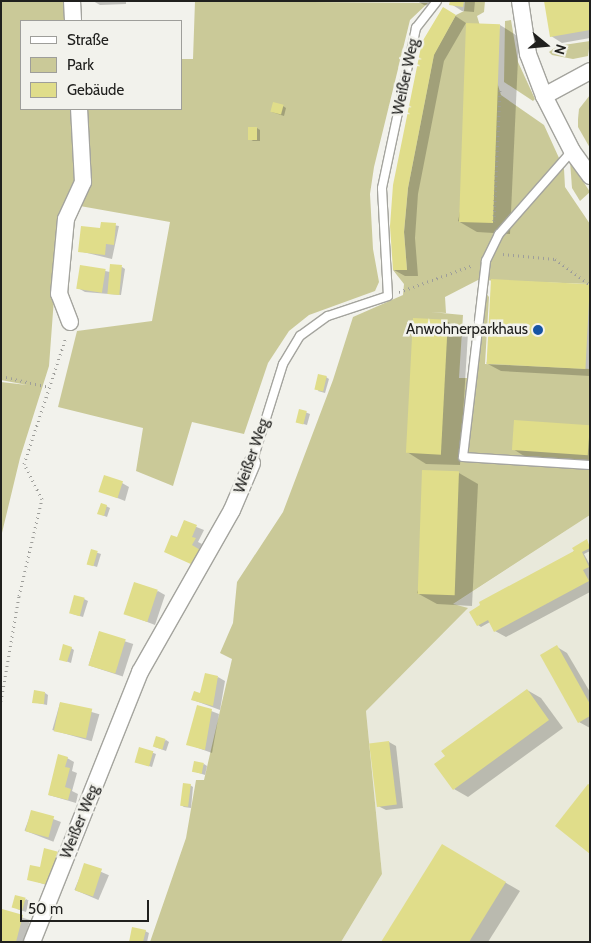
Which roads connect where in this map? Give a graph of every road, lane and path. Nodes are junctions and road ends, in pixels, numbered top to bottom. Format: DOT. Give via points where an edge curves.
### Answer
graph roads {
  1 [pos="72,1"];
  2 [pos="437,1"];
  3 [pos="520,1"];
  4 [pos="74,20"];
  5 [pos="590,71"];
  6 [pos="544,96"];
  7 [pos="79,110"];
  8 [pos="572,151"];
  9 [pos="590,176"];
  10 [pos="486,261"];
  11 [pos="388,296"];
  12 [pos="70,322"];
  13 [pos="1,376"];
  14 [pos="49,387"];
  15 [pos="252,463"];
  16 [pos="590,464"];
  17 [pos="1,701"];
  18 [pos="32,942"];
  1 -- 4 [label="street"];
  2 -- 11 [label="lane, Weißer Weg" via="416,28 382,188"];
  3 -- 6 [label="street" via="528,54"];
  5 -- 6 [label="street"];
  6 -- 8 [label="street"];
  7 -- 12 [label="street" via="82,182 66,219 59,294"];
  8 -- 9 [label="street"];
  8 -- 10 [label="lane" via="499,234"];
  10 -- 11 [label="path"];
  10 -- 16 [label="lane" via="463,457"];
  11 -- 15 [label="lane, Weißer Weg" via="328,316 300,336 283,364"];
  12 -- 14 [label="path"];
  13 -- 14 [label="path"];
  14 -- 17 [label="path" via="24,464 42,499 18,596"];
  15 -- 18 [label="street, Weißer Weg" via="232,510 140,672"];
}
